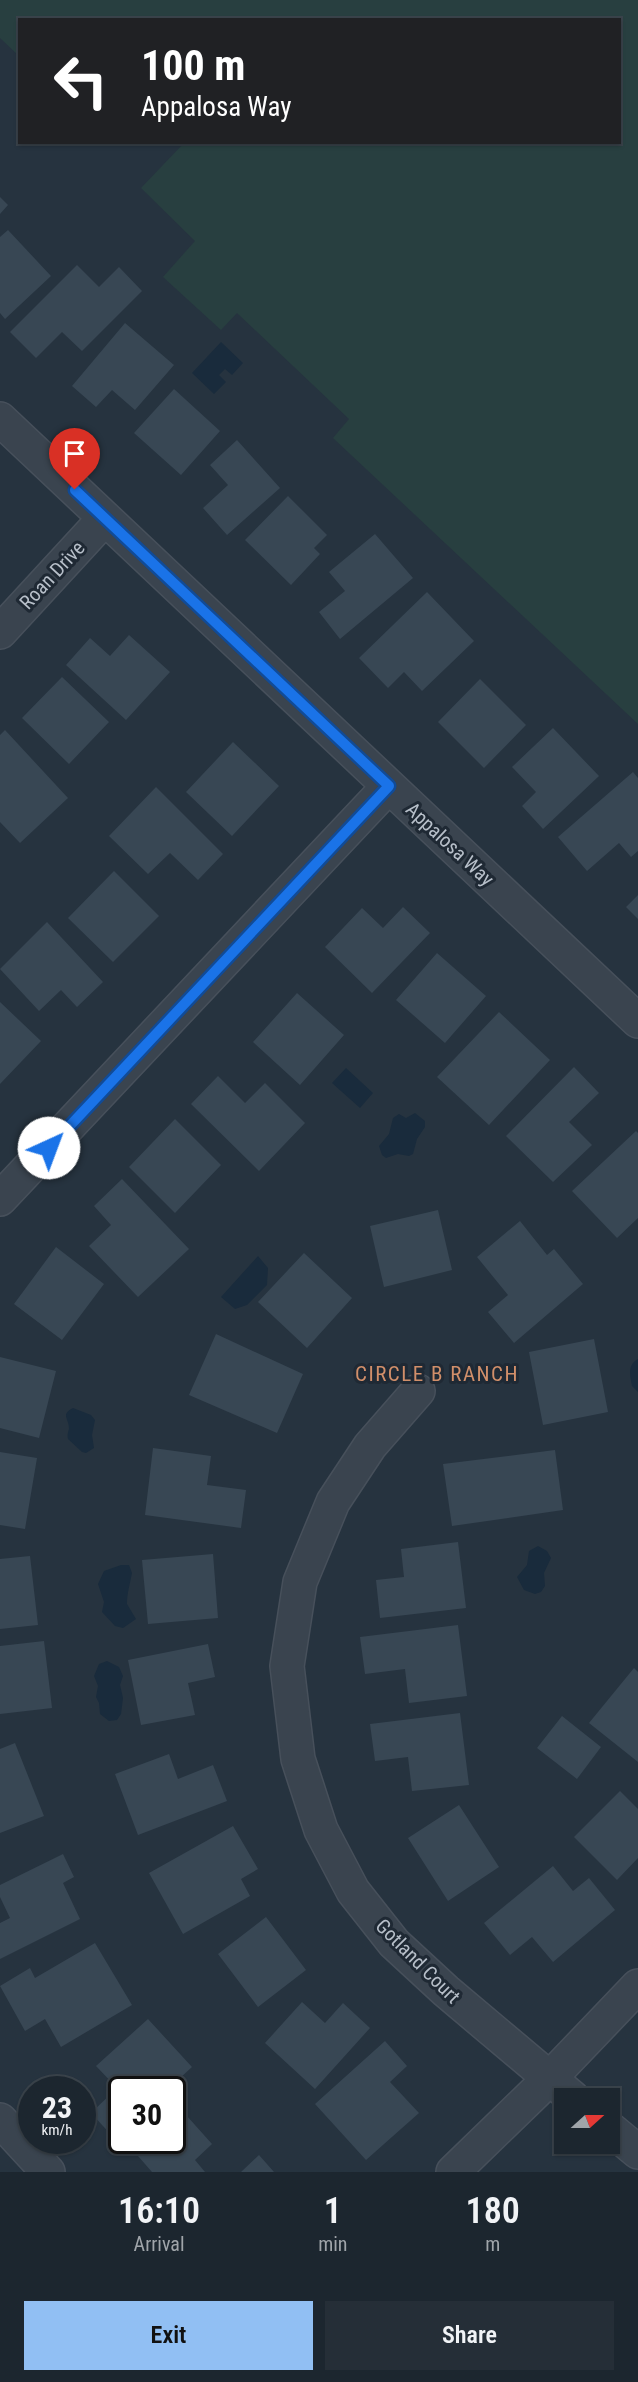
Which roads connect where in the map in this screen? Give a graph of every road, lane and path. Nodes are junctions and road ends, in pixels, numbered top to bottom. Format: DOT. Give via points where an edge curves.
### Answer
graph roads {
  1 [pos="0,419"];
  2 [pos="105,518"];
  3 [pos="0,632"];
  4 [pos="389,786"];
  5 [pos="638,1021"];
  6 [pos="0,1199"];
  7 [pos="418,1391"];
  8 [pos="638,1986"];
  9 [pos="560,2088"];
  10 [pos="562,2088"];
  11 [pos="554,2094"];
  12 [pos="0,2120"];
  13 [pos="620,2137"];
  14 [pos="638,2152"];
  15 [pos="48,2172"];
  16 [pos="453,2172"];
  1 -- 2 [label="street, Appalosa Way"];
  2 -- 3 [label="street, Roan Drive"];
  2 -- 4 [label="street, Appalosa Way"];
  4 -- 5 [label="street, Appalosa Way"];
  4 -- 6 [label="street"];
  7 -- 9 [label="street, Gotland Court" via="370,1446 333,1502 300,1582 287,1666 298,1759 321,1830 353,1891 394,1943"];
  8 -- 10 [label="street"];
  11 -- 16 [label="street"];
  12 -- 15 [label="street"];
  13 -- 14 [label="street"];
}
